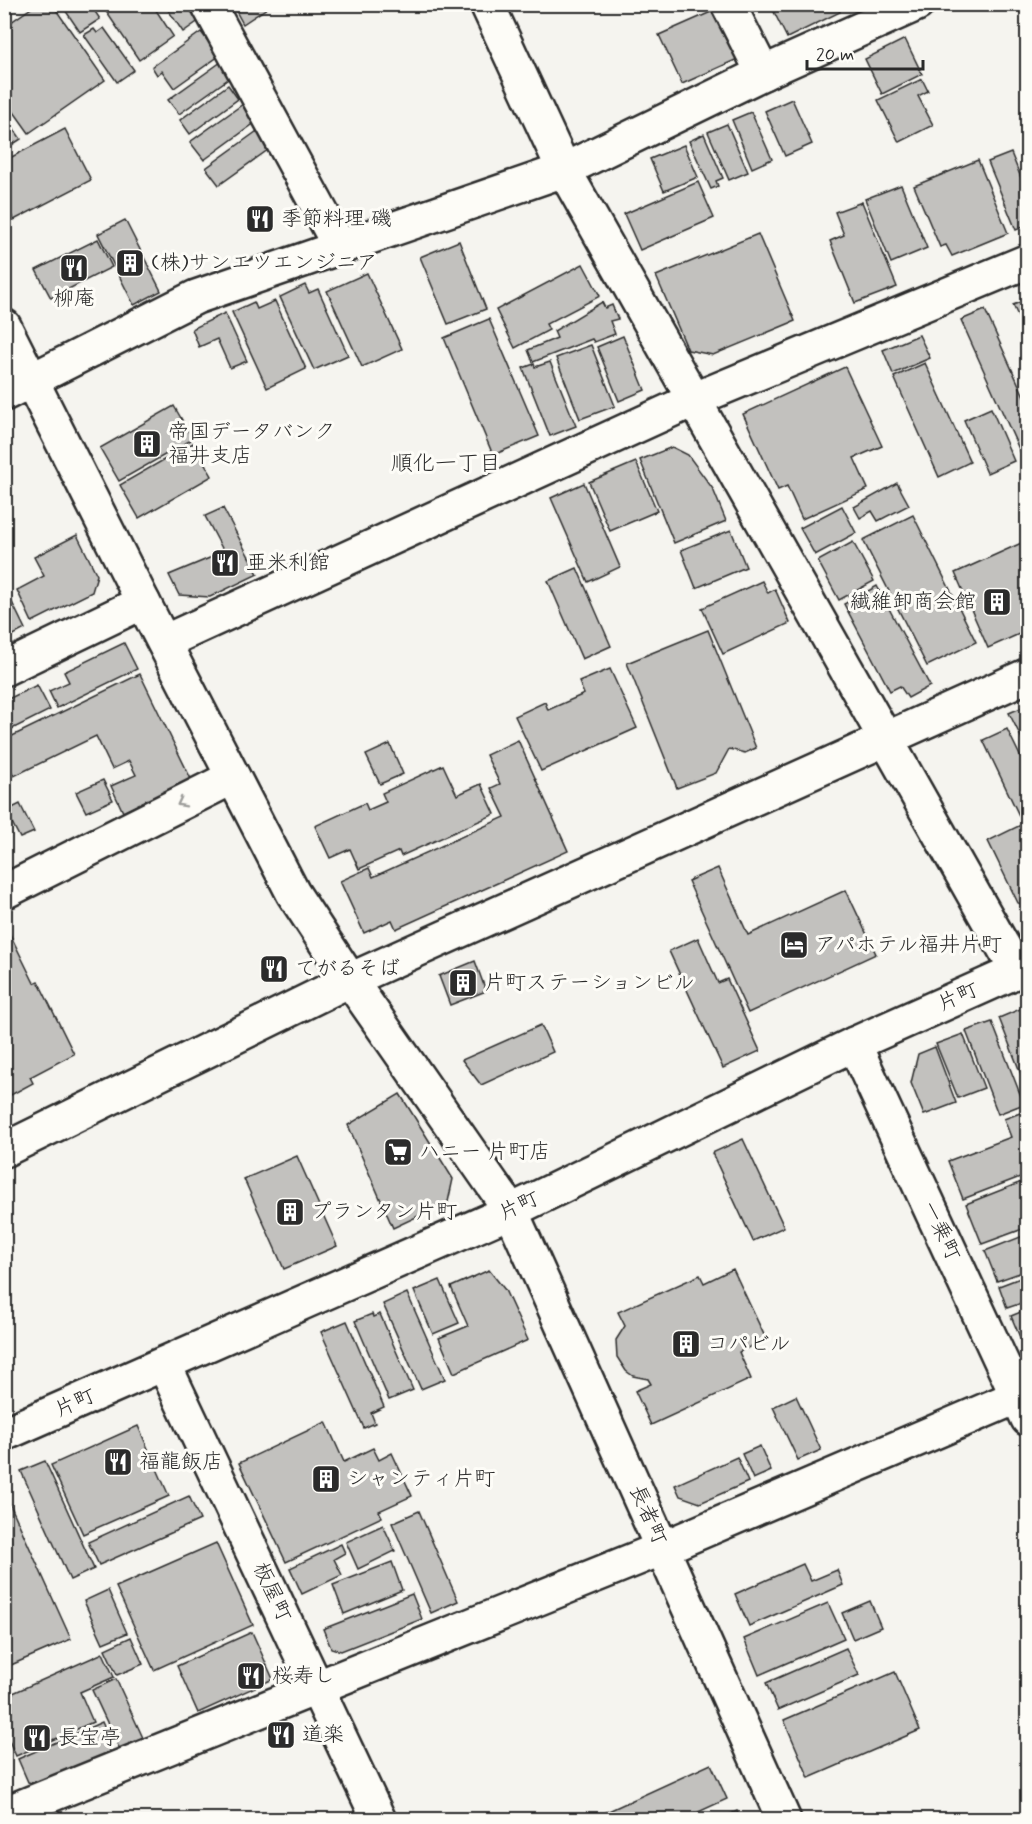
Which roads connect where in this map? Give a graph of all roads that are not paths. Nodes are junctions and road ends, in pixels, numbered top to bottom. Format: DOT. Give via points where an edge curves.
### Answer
graph roads {
  1 [pos="208,4"];
  2 [pos="487,4"];
  3 [pos="728,4"];
  4 [pos="917,4"];
  5 [pos="763,73"];
  6 [pos="564,171"];
  7 [pos="340,247"];
  8 [pos="1028,261"];
  9 [pos="4,326"];
  10 [pos="19,387"];
  11 [pos="693,400"];
  12 [pos="143,602"];
  13 [pos="164,642"];
  14 [pos="4,669"];
  15 [pos="1028,675"];
  16 [pos="888,739"];
  17 [pos="233,777"];
  18 [pos="4,892"];
  19 [pos="1022,968"];
  20 [pos="350,980"];
  21 [pos="854,1044"];
  22 [pos="4,1150"];
  23 [pos="511,1211"];
  24 [pos="164,1364"];
  25 [pos="1024,1402"];
  26 [pos="4,1434"];
  27 [pos="663,1548"];
  28 [pos="317,1686"];
  29 [pos="14,1804"];
  30 [pos="379,1820"];
  31 [pos="784,1820"];
  1 -- 7 [label="street"];
  2 -- 6 [label="street"];
  3 -- 5 [label="street"];
  4 -- 5 [label="street"];
  5 -- 6 [label="street"];
  6 -- 7 [label="street"];
  6 -- 11 [label="street"];
  7 -- 10 [label="street" via="196,297"];
  8 -- 11 [label="street"];
  9 -- 10 [label="street, 長者町"];
  10 -- 12 [label="street, 長者町"];
  11 -- 13 [label="street"];
  11 -- 16 [label="street"];
  12 -- 13 [label="street, 長者町"];
  12 -- 14 [label="street"];
  13 -- 17 [label="street, 長者町"];
  15 -- 16 [label="street"];
  16 -- 19 [label="street"];
  16 -- 20 [label="street"];
  17 -- 18 [label="street, one-way"];
  17 -- 20 [label="street, 長者町" via="293,893"];
  19 -- 21 [label="street, 片町"];
  20 -- 22 [label="street"];
  20 -- 23 [label="street, 長者町"];
  21 -- 23 [label="street, 片町"];
  21 -- 25 [label="street, 一乗町"];
  23 -- 24 [label="street, 片町"];
  23 -- 27 [label="street, 長者町"];
  24 -- 26 [label="street, 片町"];
  24 -- 28 [label="street, 板屋町"];
  25 -- 27 [label="street"];
  27 -- 28 [label="street"];
  27 -- 31 [label="street, 長者町"];
  28 -- 29 [label="street"];
  28 -- 30 [label="street, 板屋町"];
}
